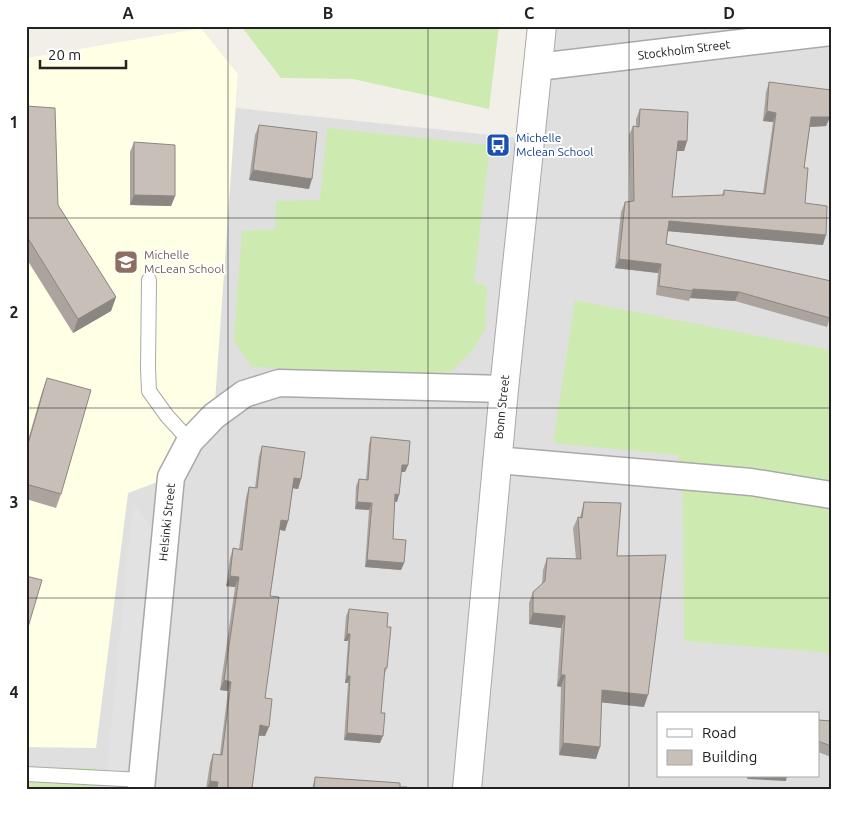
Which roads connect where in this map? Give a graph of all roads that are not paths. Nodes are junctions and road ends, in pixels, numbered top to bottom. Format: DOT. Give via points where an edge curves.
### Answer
graph roads {
  1 [pos="542,26"];
  2 [pos="831,32"];
  3 [pos="538,67"];
  4 [pos="150,280"];
  5 [pos="504,389"];
  6 [pos="190,441"];
  7 [pos="497,460"];
  8 [pos="831,495"];
  9 [pos="26,774"];
  10 [pos="141,785"];
  11 [pos="466,789"];
  1 -- 3 [label="street, Bonn Street"];
  2 -- 3 [label="street, Stockholm Street"];
  3 -- 5 [label="street, Bonn Street"];
  4 -- 6 [label="lane" via="150,391"];
  5 -- 6 [label="street, Helsinki Street" via="279,383 244,394 214,416"];
  5 -- 7 [label="street, Bonn Street"];
  6 -- 10 [label="street, Helsinki Street" via="171,477"];
  7 -- 8 [label="street" via="751,482"];
  7 -- 11 [label="street, Bonn Street"];
  9 -- 10 [label="lane"];
}
